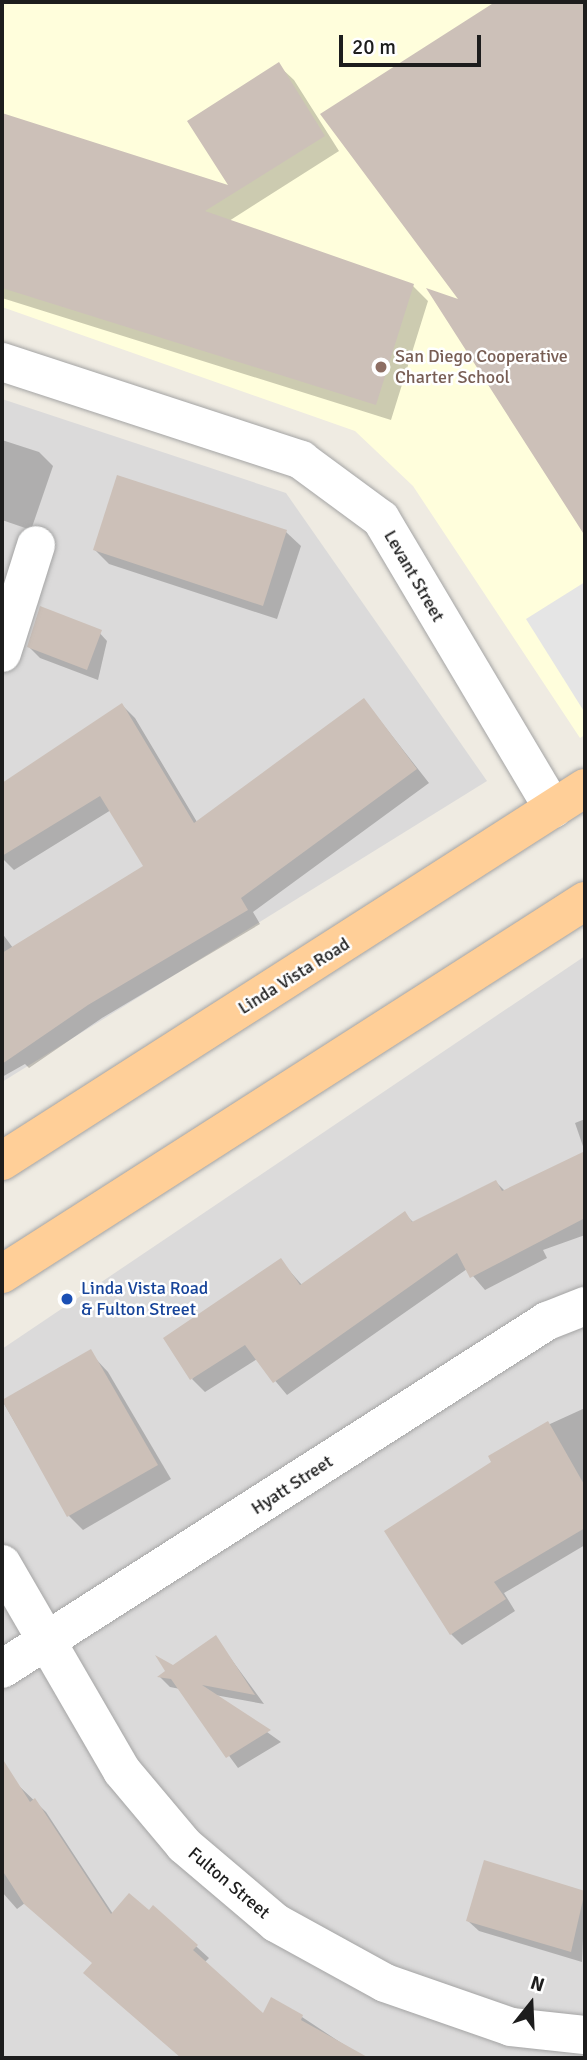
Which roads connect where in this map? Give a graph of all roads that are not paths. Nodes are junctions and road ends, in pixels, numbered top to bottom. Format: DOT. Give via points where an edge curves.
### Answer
graph roads {
  1 [pos="2,362"];
  2 [pos="36,545"];
  3 [pos="2,653"];
  4 [pos="585,788"];
  5 [pos="553,809"];
  6 [pos="585,901"];
  7 [pos="2,1161"];
  8 [pos="2,1274"];
  9 [pos="585,1306"];
  10 [pos="2,1564"];
  11 [pos="48,1639"];
  12 [pos="2,1669"];
  13 [pos="577,2042"];
  1 -- 5 [label="street, Levant Street" via="301,460 381,519"];
  2 -- 3 [label="street"];
  4 -- 5 [label="main road, Linda Vista Road"];
  5 -- 7 [label="main road, Linda Vista Road"];
  6 -- 8 [label="main road"];
  9 -- 11 [label="street, Hyatt Street" via="547,1321"];
  10 -- 11 [label="street, Fulton Street"];
  11 -- 12 [label="street, Hyatt Street"];
  11 -- 13 [label="street, Fulton Street" via="122,1771 184,1845 276,1923 385,1983 510,2027"];
}
